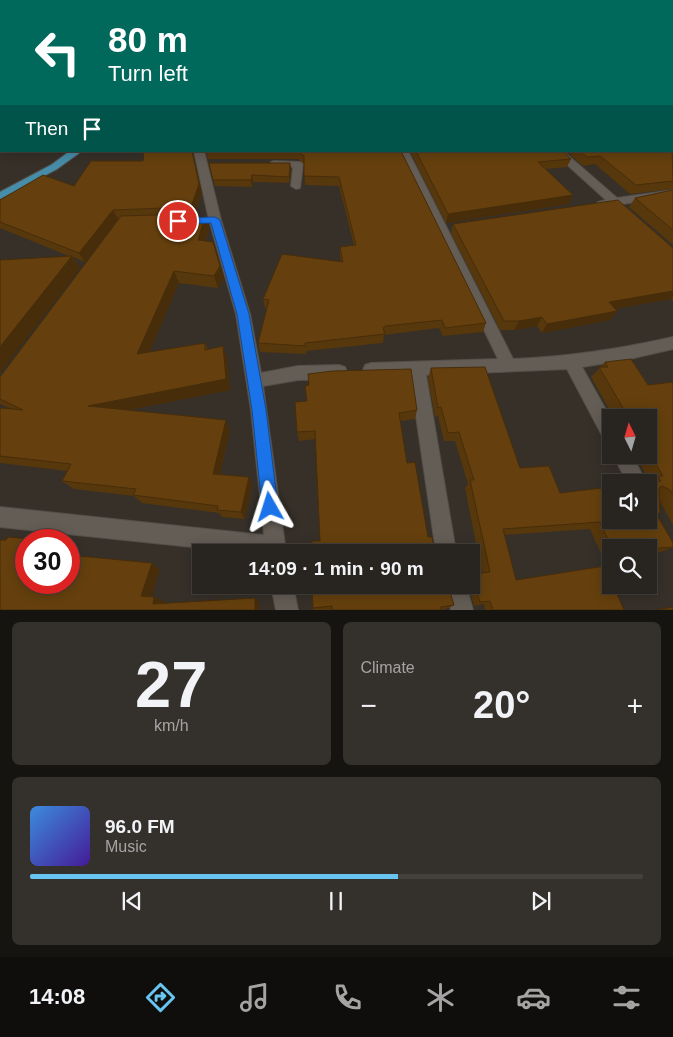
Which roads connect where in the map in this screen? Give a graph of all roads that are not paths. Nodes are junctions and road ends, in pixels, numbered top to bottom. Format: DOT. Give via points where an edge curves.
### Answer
graph roads {
  1 [pos="76,152"];
  2 [pos="406,152"];
  3 [pos="558,152"];
  4 [pos="204,160"];
  5 [pos="260,164"];
  6 [pos="296,186"];
  7 [pos="673,193"];
  8 [pos="0,196"];
  9 [pos="615,202"];
  10 [pos="586,206"];
  11 [pos="629,215"];
  12 [pos="673,343"];
  13 [pos="572,363"];
  14 [pos="508,365"];
  15 [pos="417,368"];
  16 [pos="254,381"];
  17 [pos="602,419"];
  18 [pos="0,517"];
  19 [pos="232,544"];
  20 [pos="274,544"];
  21 [pos="445,544"];
  22 [pos="284,594"];
  23 [pos="458,594"];
  24 [pos="287,610"];
  25 [pos="462,610"];
  1 -- 8 [label="main road"];
  2 -- 14 [label="street" via="446,228"];
  3 -- 9 [label="street"];
  4 -- 16 [label="street" via="210,220 243,314"];
  5 -- 6 [label="street" via="298,164"];
  7 -- 9 [label="street"];
  9 -- 10 [label="street"];
  9 -- 11 [label="street"];
  12 -- 13 [label="street"];
  13 -- 14 [label="street"];
  13 -- 17 [label="street"];
  14 -- 15 [label="street"];
  15 -- 16 [label="street" via="298,373"];
  15 -- 21 [label="street"];
  16 -- 20 [label="street"];
  18 -- 19 [label="street"];
  22 -- 24 [label="street"];
  23 -- 25 [label="street"];
}
